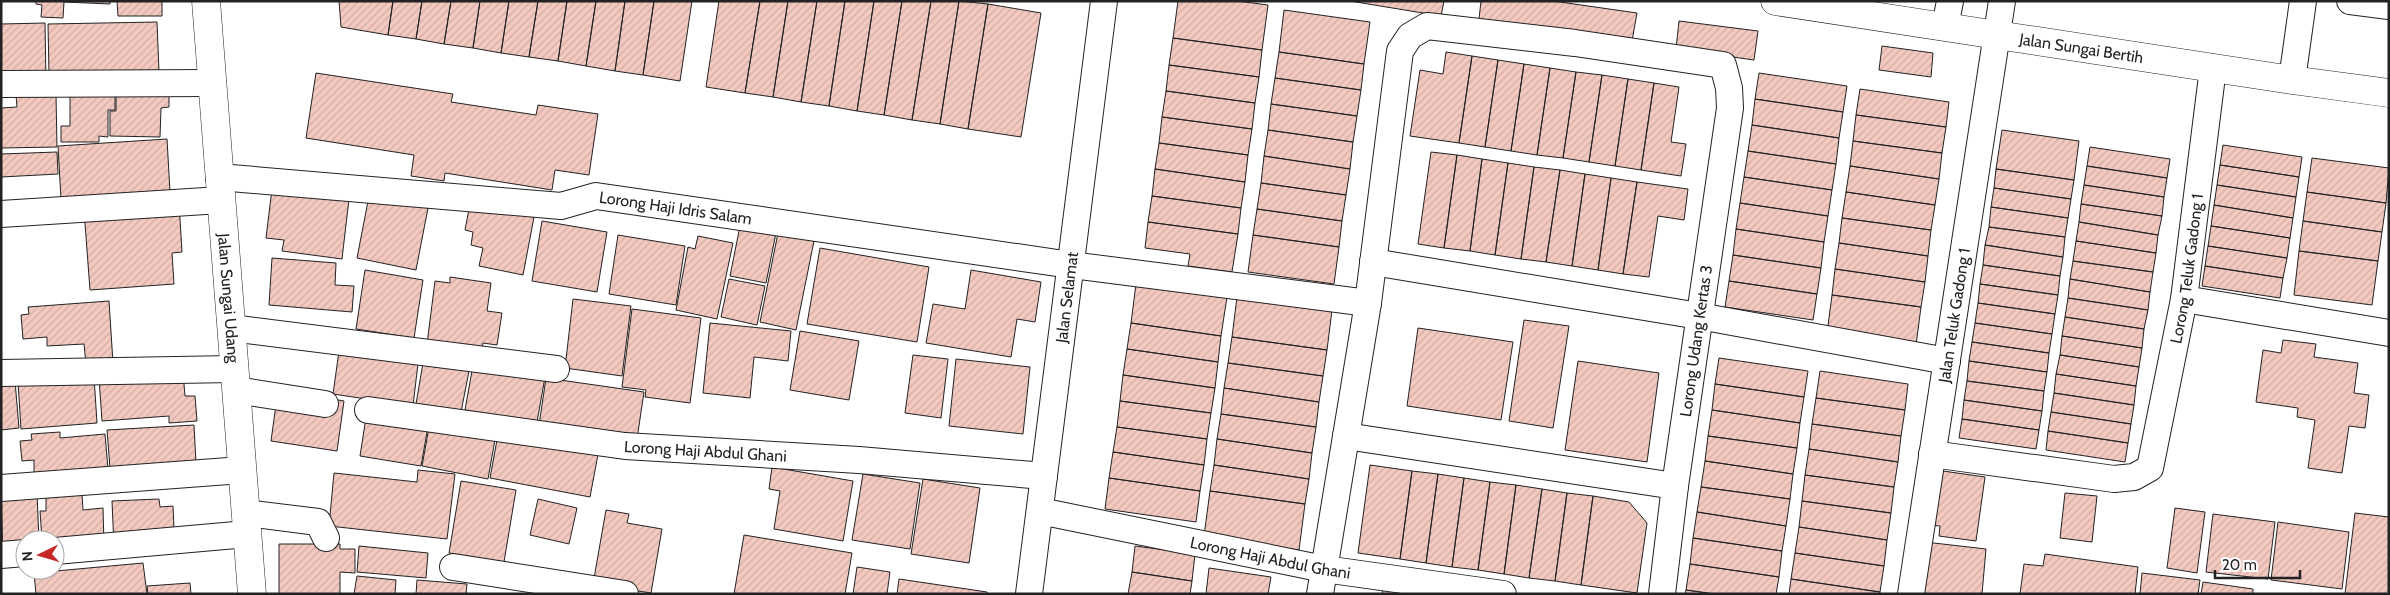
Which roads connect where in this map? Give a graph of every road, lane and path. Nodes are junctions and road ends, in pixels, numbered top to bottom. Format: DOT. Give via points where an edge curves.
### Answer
graph roads {
  1 [pos="206,1"];
  2 [pos="1104,1"];
  3 [pos="1775,1"];
  4 [pos="2002,1"];
  5 [pos="2303,1"];
  6 [pos="2350,1"];
  7 [pos="2389,6"];
  8 [pos="1948,14"];
  9 [pos="1996,35"];
  10 [pos="2213,68"];
  11 [pos="2292,80"];
  12 [pos="212,83"];
  13 [pos="1,84"];
  14 [pos="2389,93"];
  15 [pos="220,188"];
  16 [pos="1,214"];
  17 [pos="1373,262"];
  18 [pos="1071,265"];
  19 [pos="2184,299"];
  20 [pos="1368,303"];
  21 [pos="1699,316"];
  22 [pos="231,328"];
  23 [pos="2389,333"];
  24 [pos="1947,361"];
  25 [pos="556,369"];
  26 [pos="1,373"];
  27 [pos="235,380"];
  28 [pos="325,404"];
  29 [pos="368,410"];
  30 [pos="1346,436"];
  31 [pos="1932,454"];
  32 [pos="242,470"];
  33 [pos="1044,476"];
  34 [pos="1676,486"];
  35 [pos="1,488"];
  36 [pos="1040,511"];
  37 [pos="246,523"];
  38 [pos="326,538"];
  39 [pos="65,550"];
  40 [pos="15,554"];
  41 [pos="1,555"];
  42 [pos="453,567"];
  43 [pos="1322,581"];
  44 [pos="252,594"];
  45 [pos="625,594"];
  46 [pos="1029,594"];
  47 [pos="1503,594"];
  48 [pos="1662,594"];
  49 [pos="1911,594"];
  1 -- 12 [label="main road, Jalan Sungai Udang"];
  2 -- 18 [label="street, Jalan Selamat"];
  3 -- 8 [label="main road, Jalan Sungai Bertih"];
  4 -- 9 [label="street, Jalan Teluk Gadong 1"];
  5 -- 11 [label="street"];
  6 -- 7 [label="street"];
  8 -- 9 [label="main road, Jalan Sungai Bertih"];
  9 -- 10 [label="main road, Jalan Sungai Bertih"];
  9 -- 24 [label="street, Jalan Teluk Gadong 1"];
  10 -- 11 [label="main road, Jalan Sungai Bertih"];
  10 -- 19 [label="street, Lorong Teluk Gadong 1"];
  11 -- 14 [label="main road, Jalan Sungai Bertih"];
  12 -- 13 [label="street"];
  12 -- 15 [label="main road, Jalan Sungai Udang"];
  15 -- 16 [label="street, Lorong Haji Idris Salam"];
  15 -- 18 [label="street, Lorong Haji Idris Salam" via="561,206 596,196"];
  15 -- 22 [label="main road, Jalan Sungai Udang"];
  17 -- 20 [label="street"];
  17 -- 21 [label="street"];
  17 -- 21 [label="street, Lorong Udang Kertas 3" via="1400,51 1410,36 1427,26 1723,65 1730,108"];
  18 -- 20 [label="street, Lorong Haji Idris Salam"];
  18 -- 33 [label="street, Jalan Selamat"];
  19 -- 23 [label="street"];
  19 -- 31 [label="street, Lorong Teluk Gadong 1" via="2150,468 2134,477 2114,479"];
  20 -- 30 [label="street"];
  21 -- 24 [label="street"];
  21 -- 34 [label="street, Lorong Udang Kertas 3"];
  22 -- 25 [label="street"];
  22 -- 27 [label="main road, Jalan Sungai Udang"];
  24 -- 31 [label="street, Jalan Teluk Gadong 1"];
  26 -- 27 [label="street"];
  27 -- 28 [label="street"];
  27 -- 32 [label="main road, Jalan Sungai Udang"];
  29 -- 33 [label="street, Lorong Haji Abdul Ghani" via="625,446 859,460"];
  30 -- 34 [label="street"];
  30 -- 43 [label="street"];
  31 -- 49 [label="street, Jalan Teluk Gadong 1"];
  32 -- 35 [label="street"];
  32 -- 37 [label="main road, Jalan Sungai Udang"];
  33 -- 36 [label="street, Jalan Selamat"];
  34 -- 48 [label="street, Lorong Udang Kertas 3"];
  36 -- 43 [label="street, Lorong Haji Abdul Ghani"];
  36 -- 46 [label="street, Jalan Selamat"];
  37 -- 38 [label="street" via="318,522"];
  37 -- 39 [label="street"];
  37 -- 44 [label="main road, Jalan Sungai Udang"];
  40 -- 41 [label="street"];
  42 -- 45 [label="street"];
  43 -- 47 [label="street, Lorong Haji Abdul Ghani"];
}
